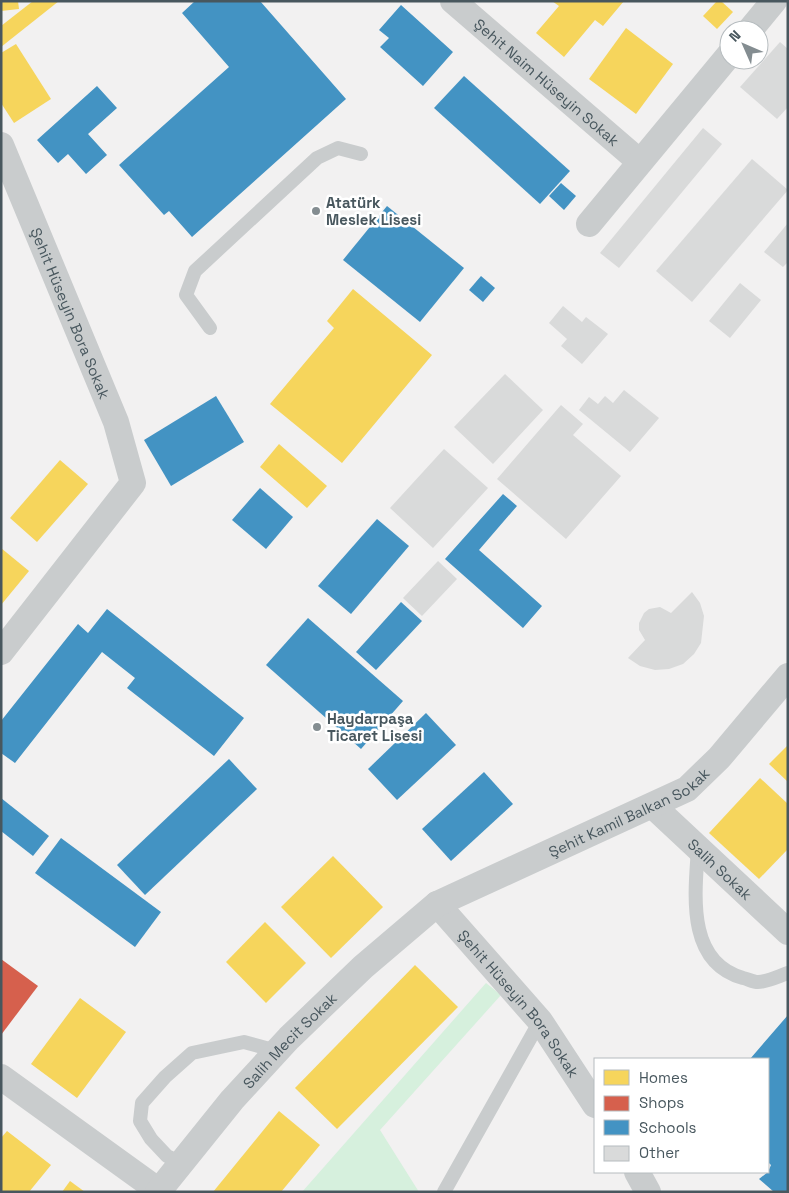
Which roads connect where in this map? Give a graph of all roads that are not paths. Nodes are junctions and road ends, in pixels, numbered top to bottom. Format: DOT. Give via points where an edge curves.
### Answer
graph roads {
  1 [pos="453,1"];
  2 [pos="774,1"];
  3 [pos="758,20"];
  4 [pos="719,67"];
  5 [pos="1,145"];
  6 [pos="361,154"];
  7 [pos="640,162"];
  8 [pos="589,224"];
  9 [pos="210,328"];
  10 [pos="1,652"];
  11 [pos="788,676"];
  12 [pos="653,806"];
  13 [pos="698,848"];
  14 [pos="437,904"];
  15 [pos="788,932"];
  16 [pos="788,973"];
  17 [pos="540,1021"];
  18 [pos="277,1051"];
  19 [pos="1,1077"];
  20 [pos="594,1104"];
  21 [pos="181,1163"];
  22 [pos="638,1173"];
  23 [pos="159,1191"];
  24 [pos="444,1192"];
  25 [pos="648,1192"];
  1 -- 7 [label="street, Şehit Naim Hüseyin Sokak"];
  2 -- 3 [label="street"];
  4 -- 7 [label="street"];
  5 -- 10 [label="street, Şehit Hüseyin Bora Sokak" via="116,422 133,483"];
  6 -- 9 [label="lane" via="338,148 317,158 195,271 186,295"];
  7 -- 8 [label="street"];
  11 -- 12 [label="street, Şehit Kamil Balkan Sokak" via="719,758 687,789"];
  12 -- 13 [label="street, Salih Sokak"];
  12 -- 14 [label="street, Şehit Kamil Balkan Sokak"];
  13 -- 15 [label="street, Salih Sokak"];
  13 -- 16 [label="lane" via="695,893 698,930 712,960 728,974 759,982"];
  14 -- 17 [label="street, Şehit Hüseyin Bora Sokak"];
  14 -- 18 [label="street, Salih Mecit Sokak" via="363,967"];
  17 -- 20 [label="street, Şehit Hüseyin Bora Sokak"];
  17 -- 24 [label="lane"];
  18 -- 21 [label="street, Salih Mecit Sokak"];
  18 -- 21 [label="lane" via="244,1042 192,1053 142,1103 140,1120 151,1139 167,1156"];
  19 -- 23 [label="street"];
  21 -- 23 [label="street, Salih Mecit Sokak"];
  22 -- 25 [label="street"];
}
